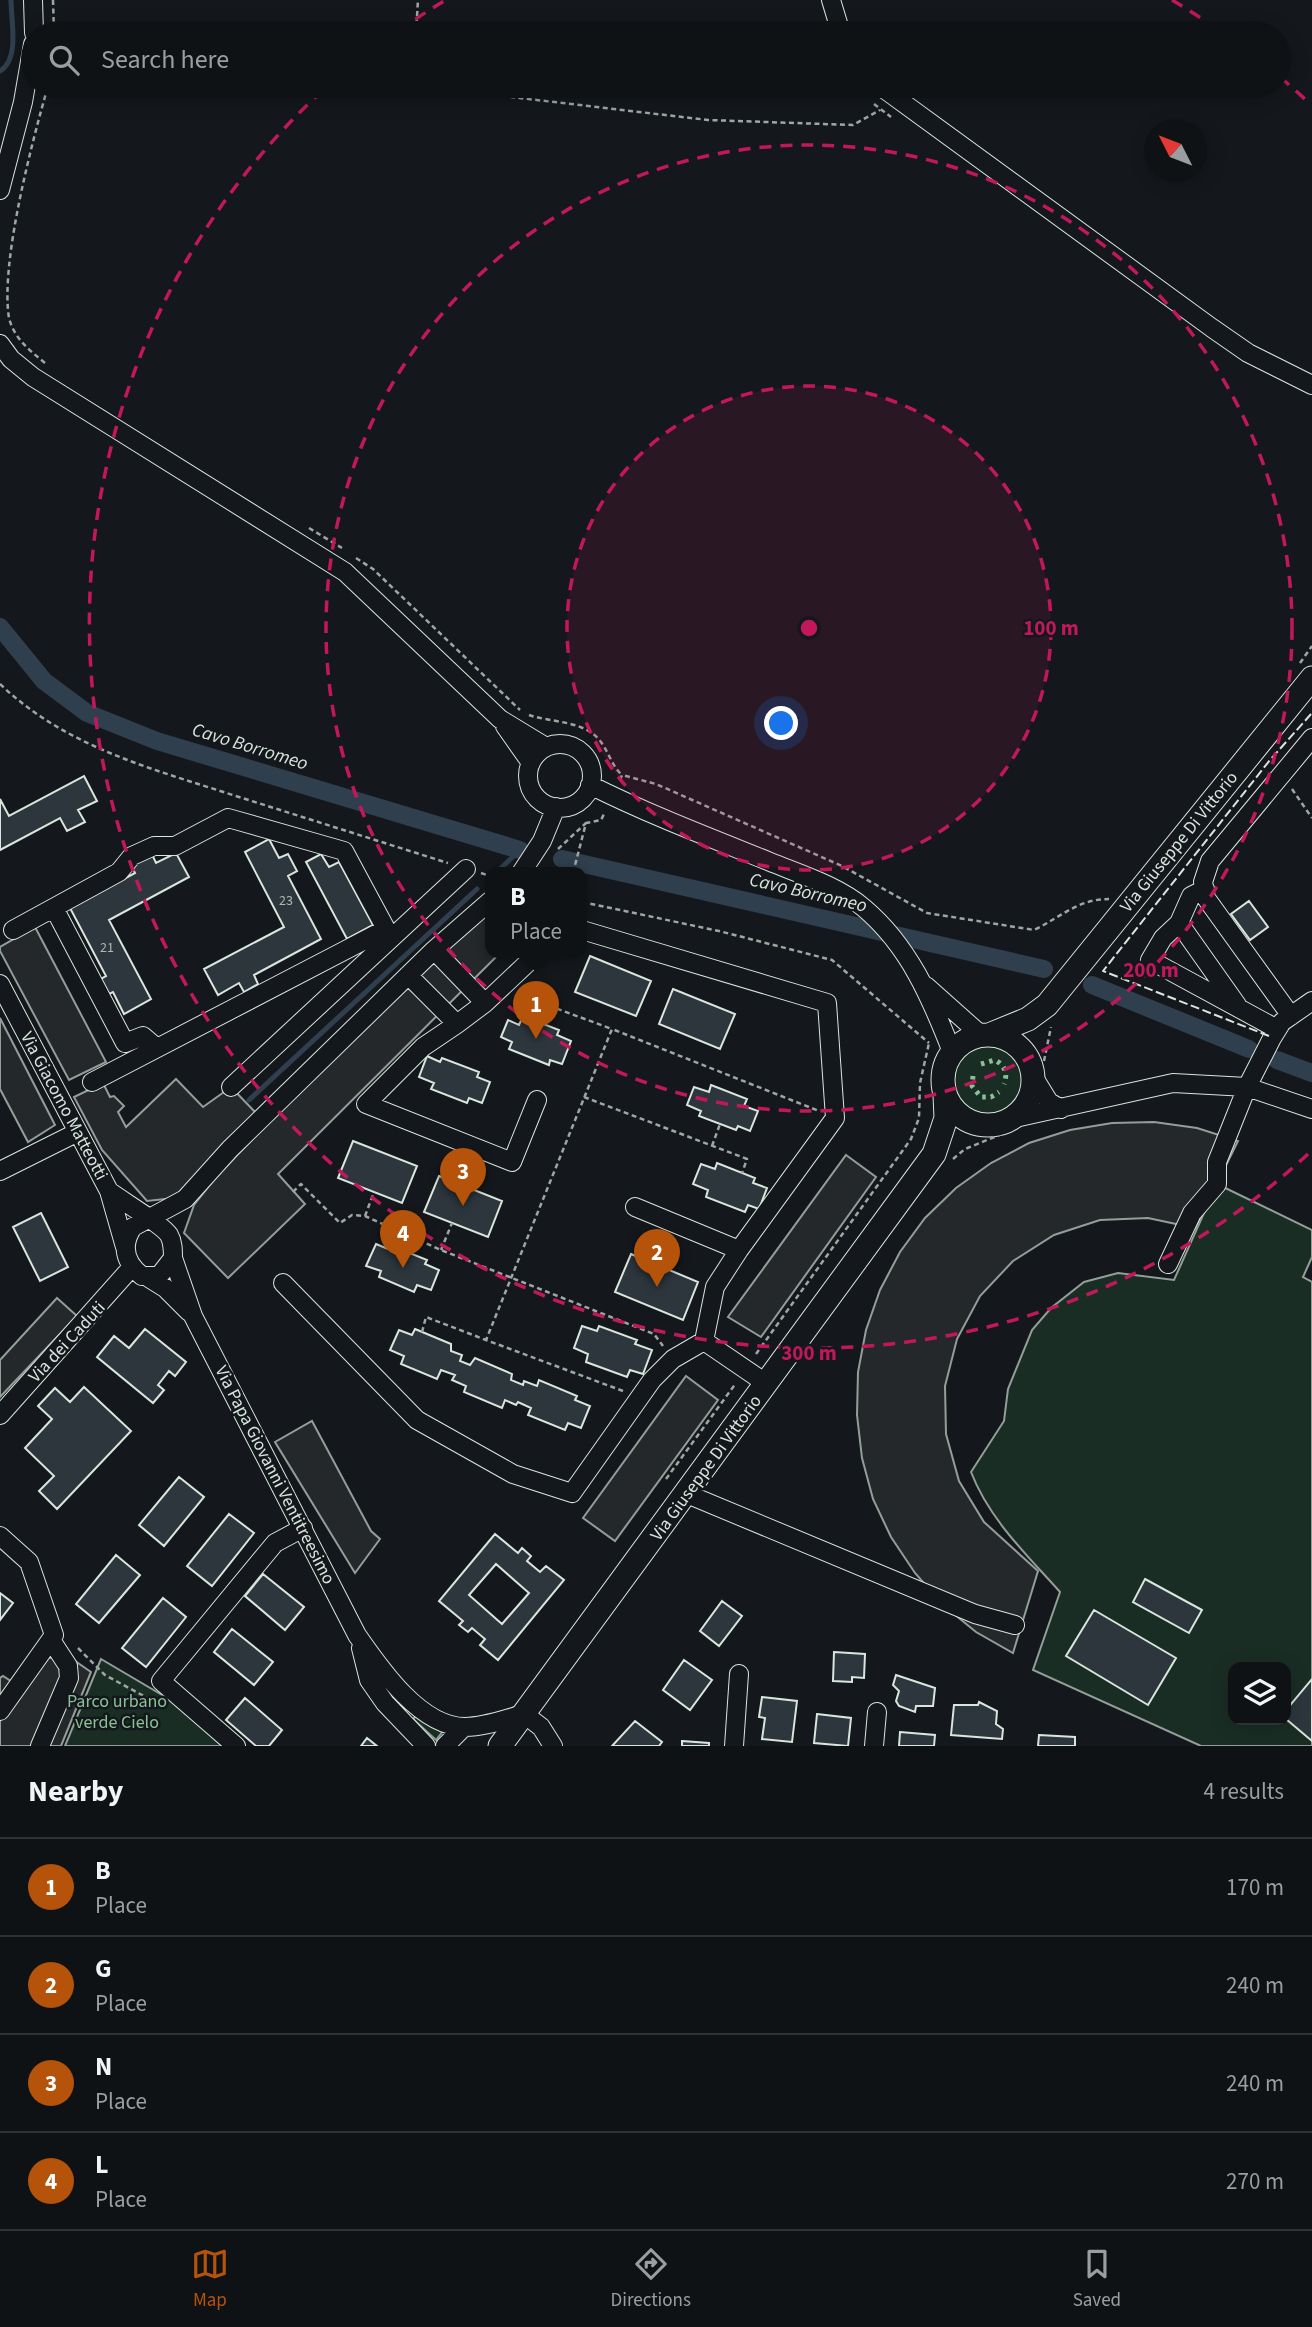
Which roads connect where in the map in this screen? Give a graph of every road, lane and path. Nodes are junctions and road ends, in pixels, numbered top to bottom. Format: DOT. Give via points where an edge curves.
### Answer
graph roads {
  1 [pos="33,0"];
  2 [pos="53,0"];
  3 [pos="418,0"];
  4 [pos="831,0"];
  5 [pos="34,21"];
  6 [pos="54,21"];
  7 [pos="417,21"];
  8 [pos="837,21"];
  9 [pos="24,98"];
  10 [pos="45,98"];
  11 [pos="520,98"];
  12 [pos="896,98"];
  13 [pos="880,110"];
  14 [pos="0,190"];
  15 [pos="0,344"];
  16 [pos="56,370"];
  17 [pos="1312,385"];
  18 [pos="308,527"];
  19 [pos="1312,646"];
  20 [pos="1305,671"];
  21 [pos="0,684"];
  22 [pos="500,719"];
  23 [pos="1312,738"];
  24 [pos="546,747"];
  25 [pos="531,763"];
  26 [pos="622,775"];
  27 [pos="590,785"];
  28 [pos="612,796"];
  29 [pos="556,807"];
  30 [pos="586,823"];
  31 [pos="555,854"];
  32 [pos="525,867"];
  33 [pos="574,867"];
  34 [pos="466,869"];
  35 [pos="485,874"];
  36 [pos="1205,890"];
  37 [pos="587,903"];
  38 [pos="485,906"];
  39 [pos="54,908"];
  40 [pos="1104,909"];
  41 [pos="1179,923"];
  42 [pos="13,930"];
  43 [pos="587,931"];
  44 [pos="434,950"];
  45 [pos="533,958"];
  46 [pos="408,975"];
  47 [pos="0,984"];
  48 [pos="925,985"];
  49 [pos="503,989"];
  50 [pos="1312,1001"];
  51 [pos="485,1003"];
  52 [pos="1240,1009"];
  53 [pos="1050,1014"];
  54 [pos="1291,1016"];
  55 [pos="940,1020"];
  56 [pos="457,1024"];
  57 [pos="612,1029"];
  58 [pos="1277,1029"];
  59 [pos="985,1035"];
  60 [pos="929,1043"];
  61 [pos="157,1048"];
  62 [pos="952,1052"];
  63 [pos="1036,1068"];
  64 [pos="92,1082"];
  65 [pos="231,1087"];
  66 [pos="1247,1087"];
  67 [pos="945,1095"];
  68 [pos="584,1097"];
  69 [pos="537,1100"];
  70 [pos="1062,1109"];
  71 [pos="1312,1110"];
  72 [pos="835,1118"];
  73 [pos="720,1124"];
  74 [pos="1000,1126"];
  75 [pos="78,1132"];
  76 [pos="712,1146"];
  77 [pos="941,1159"];
  78 [pos="0,1171"];
  79 [pos="742,1173"];
  80 [pos="108,1191"];
  81 [pos="293,1192"];
  82 [pos="374,1192"];
  83 [pos="185,1199"];
  84 [pos="635,1207"];
  85 [pos="365,1216"];
  86 [pos="148,1220"];
  87 [pos="452,1223"];
  88 [pos="125,1247"];
  89 [pos="441,1250"];
  90 [pos="740,1250"];
  91 [pos="173,1251"];
  92 [pos="1168,1264"];
  93 [pos="131,1268"];
  94 [pos="510,1277"];
  95 [pos="149,1278"];
  96 [pos="283,1283"];
  97 [pos="193,1316"];
  98 [pos="422,1332"];
  99 [pos="486,1340"];
  100 [pos="704,1341"];
  101 [pos="673,1359"];
  102 [pos="745,1370"];
  103 [pos="767,1384"];
  104 [pos="639,1397"];
  105 [pos="0,1415"];
  106 [pos="666,1479"];
  107 [pos="687,1494"];
  108 [pos="303,1528"];
  109 [pos="0,1536"];
  110 [pos="1015,1625"];
  111 [pos="357,1635"];
  112 [pos="52,1638"];
  113 [pos="740,1674"];
  114 [pos="168,1709"];
  115 [pos="0,1711"];
  116 [pos="877,1712"];
  117 [pos="524,1714"];
  118 [pos="464,1727"];
  119 [pos="40,1746"];
  120 [pos="236,1746"];
  121 [pos="426,1746"];
  122 [pos="445,1746"];
  123 [pos="500,1746"];
  124 [pos="553,1746"];
  125 [pos="734,1746"];
  126 [pos="874,1746"];
  1 -- 5 [label="street"];
  2 -- 6 [label="path"];
  3 -- 7 [label="path"];
  4 -- 8 [label="street"];
  9 -- 14 [label="street"];
  10 -- 16 [label="path" via="16,212 6,301 15,334"];
  11 -- 13 [label="path" via="708,120 853,125"];
  12 -- 17 [label="street" via="1230,341"];
  15 -- 22 [label="street" via="10,359 33,377 345,572"];
  18 -- 26 [label="path" via="373,569 526,714 590,732"];
  19 -- 20 [label="path"];
  20 -- 53 [label="main road, Via Giuseppe Di Vittorio"];
  21 -- 34 [label="path" via="59,731 104,752"];
  22 -- 24 [label="street"];
  22 -- 25 [label="street"];
  23 -- 36 [label="street" via="1210,861"];
  24 -- 25 [label="street"];
  24 -- 27 [label="street" via="577,748 590,765"];
  25 -- 29 [label="street" via="528,773 533,792"];
  26 -- 28 [label="path"];
  26 -- 40 [label="path" via="656,784 842,866 928,913 1034,930 1089,900 1112,899"];
  27 -- 28 [label="street"];
  27 -- 29 [label="street" via="577,802"];
  28 -- 30 [label="path" via="601,820"];
  28 -- 48 [label="street" via="825,885 867,910"];
  29 -- 32 [label="street"];
  30 -- 31 [label="path"];
  30 -- 33 [label="path"];
  34 -- 35 [label="path"];
  34 -- 65 [label="street"];
  36 -- 41 [label="street" via="1191,896"];
  36 -- 54 [label="street" via="1206,898"];
  37 -- 60 [label="path" via="832,960"];
  38 -- 44 [label="street"];
  39 -- 42 [label="street"];
  39 -- 61 [label="street" via="125,1043 143,1036"];
  39 -- 61 [label="street" via="120,872 132,856 154,846 175,846 228,818 344,851 386,929"];
  41 -- 52 [label="street"];
  41 -- 52 [label="street" via="1150,960"];
  43 -- 72 [label="street" via="827,1003"];
  44 -- 46 [label="street"];
  44 -- 51 [label="street"];
  45 -- 49 [label="street"];
  46 -- 56 [label="street"];
  46 -- 83 [label="street"];
  47 -- 75 [label="street, Via Giacomo Matteotti"];
  48 -- 55 [label="street"];
  48 -- 59 [label="street"];
  49 -- 51 [label="street"];
  49 -- 57 [label="path"];
  50 -- 54 [label="street"];
  51 -- 56 [label="street"];
  52 -- 58 [label="street"];
  53 -- 59 [label="main road"];
  53 -- 63 [label="path"];
  53 -- 63 [label="main road" via="1035,1033"];
  54 -- 58 [label="street"];
  55 -- 60 [label="path" via="931,1026"];
  55 -- 62 [label="street"];
  56 -- 69 [label="street" via="423,1046 366,1104 512,1162"];
  57 -- 68 [label="path"];
  57 -- 72 [label="path"];
  58 -- 66 [label="street"];
  59 -- 62 [label="main road" via="966,1040"];
  59 -- 63 [label="main road" via="1004,1037 1017,1045"];
  60 -- 102 [label="path" via="912,1139"];
  61 -- 64 [label="street"];
  62 -- 67 [label="main road" via="943,1075"];
  63 -- 70 [label="street" via="1049,1102"];
  63 -- 74 [label="main road" via="1028,1100"];
  66 -- 70 [label="street" via="1173,1083"];
  66 -- 71 [label="street"];
  66 -- 92 [label="street" via="1217,1162 1217,1184 1192,1213"];
  67 -- 74 [label="main road" via="962,1117"];
  67 -- 77 [label="main road, Via Giuseppe Di Vittorio"];
  68 -- 76 [label="path"];
  68 -- 94 [label="path"];
  70 -- 74 [label="street"];
  72 -- 90 [label="street"];
  73 -- 76 [label="path"];
  74 -- 77 [label="main road, Via Giuseppe Di Vittorio"];
  74 -- 77 [label="path"];
  75 -- 78 [label="street"];
  75 -- 80 [label="street, Via Giacomo Matteotti"];
  76 -- 79 [label="path" via="747,1159"];
  77 -- 103 [label="main road, Via Giuseppe Di Vittorio"];
  80 -- 86 [label="street, Via Giacomo Matteotti"];
  80 -- 88 [label="street, Via Giacomo Matteotti"];
  81 -- 85 [label="path" via="301,1184 340,1223 352,1215"];
  82 -- 85 [label="path"];
  83 -- 86 [label="street"];
  83 -- 91 [label="street"];
  84 -- 90 [label="street"];
  85 -- 89 [label="path"];
  86 -- 88 [label="street" via="133,1227"];
  86 -- 91 [label="street" via="163,1227"];
  87 -- 89 [label="path"];
  88 -- 93 [label="street"];
  89 -- 94 [label="path"];
  90 -- 100 [label="street" via="715,1287"];
  91 -- 95 [label="street" via="166,1270"];
  91 -- 97 [label="street, Via Papa Giovanni Ventitreesimo"];
  93 -- 95 [label="street"];
  93 -- 105 [label="street, Via dei Caduti"];
  94 -- 99 [label="path"];
  94 -- 101 [label="path" via="654,1334"];
  95 -- 97 [label="street, Via Papa Giovanni Ventitreesimo"];
  96 -- 104 [label="street" via="417,1420 525,1478 572,1493"];
  97 -- 108 [label="street, Via Papa Giovanni Ventitreesimo"];
  98 -- 99 [label="path" via="426,1317"];
  99 -- 104 [label="path"];
  100 -- 101 [label="street"];
  100 -- 102 [label="street"];
  101 -- 104 [label="street"];
  102 -- 103 [label="street"];
  102 -- 106 [label="path"];
  103 -- 107 [label="main road, Via Giuseppe Di Vittorio"];
  107 -- 110 [label="street" via="975,1614"];
  107 -- 117 [label="main road, Via Giuseppe Di Vittorio"];
  108 -- 111 [label="street, Via Papa Giovanni Ventitreesimo"];
  108 -- 120 [label="street" via="275,1543 160,1681"];
  109 -- 112 [label="street" via="29,1562"];
  111 -- 118 [label="street, Via Papa Giovanni Ventitreesimo" via="379,1667 426,1713"];
  111 -- 121 [label="street, Via Papa Giovanni Ventitreesimo" via="369,1680"];
  112 -- 114 [label="path" via="62,1632 105,1675"];
  112 -- 115 [label="street"];
  112 -- 119 [label="street" via="68,1666 69,1678"];
  113 -- 125 [label="street"];
  116 -- 126 [label="street"];
  117 -- 118 [label="street"];
  117 -- 123 [label="main road, Via Giuseppe Di Vittorio"];
  117 -- 124 [label="street" via="541,1727"];
  118 -- 122 [label="street"];
}
